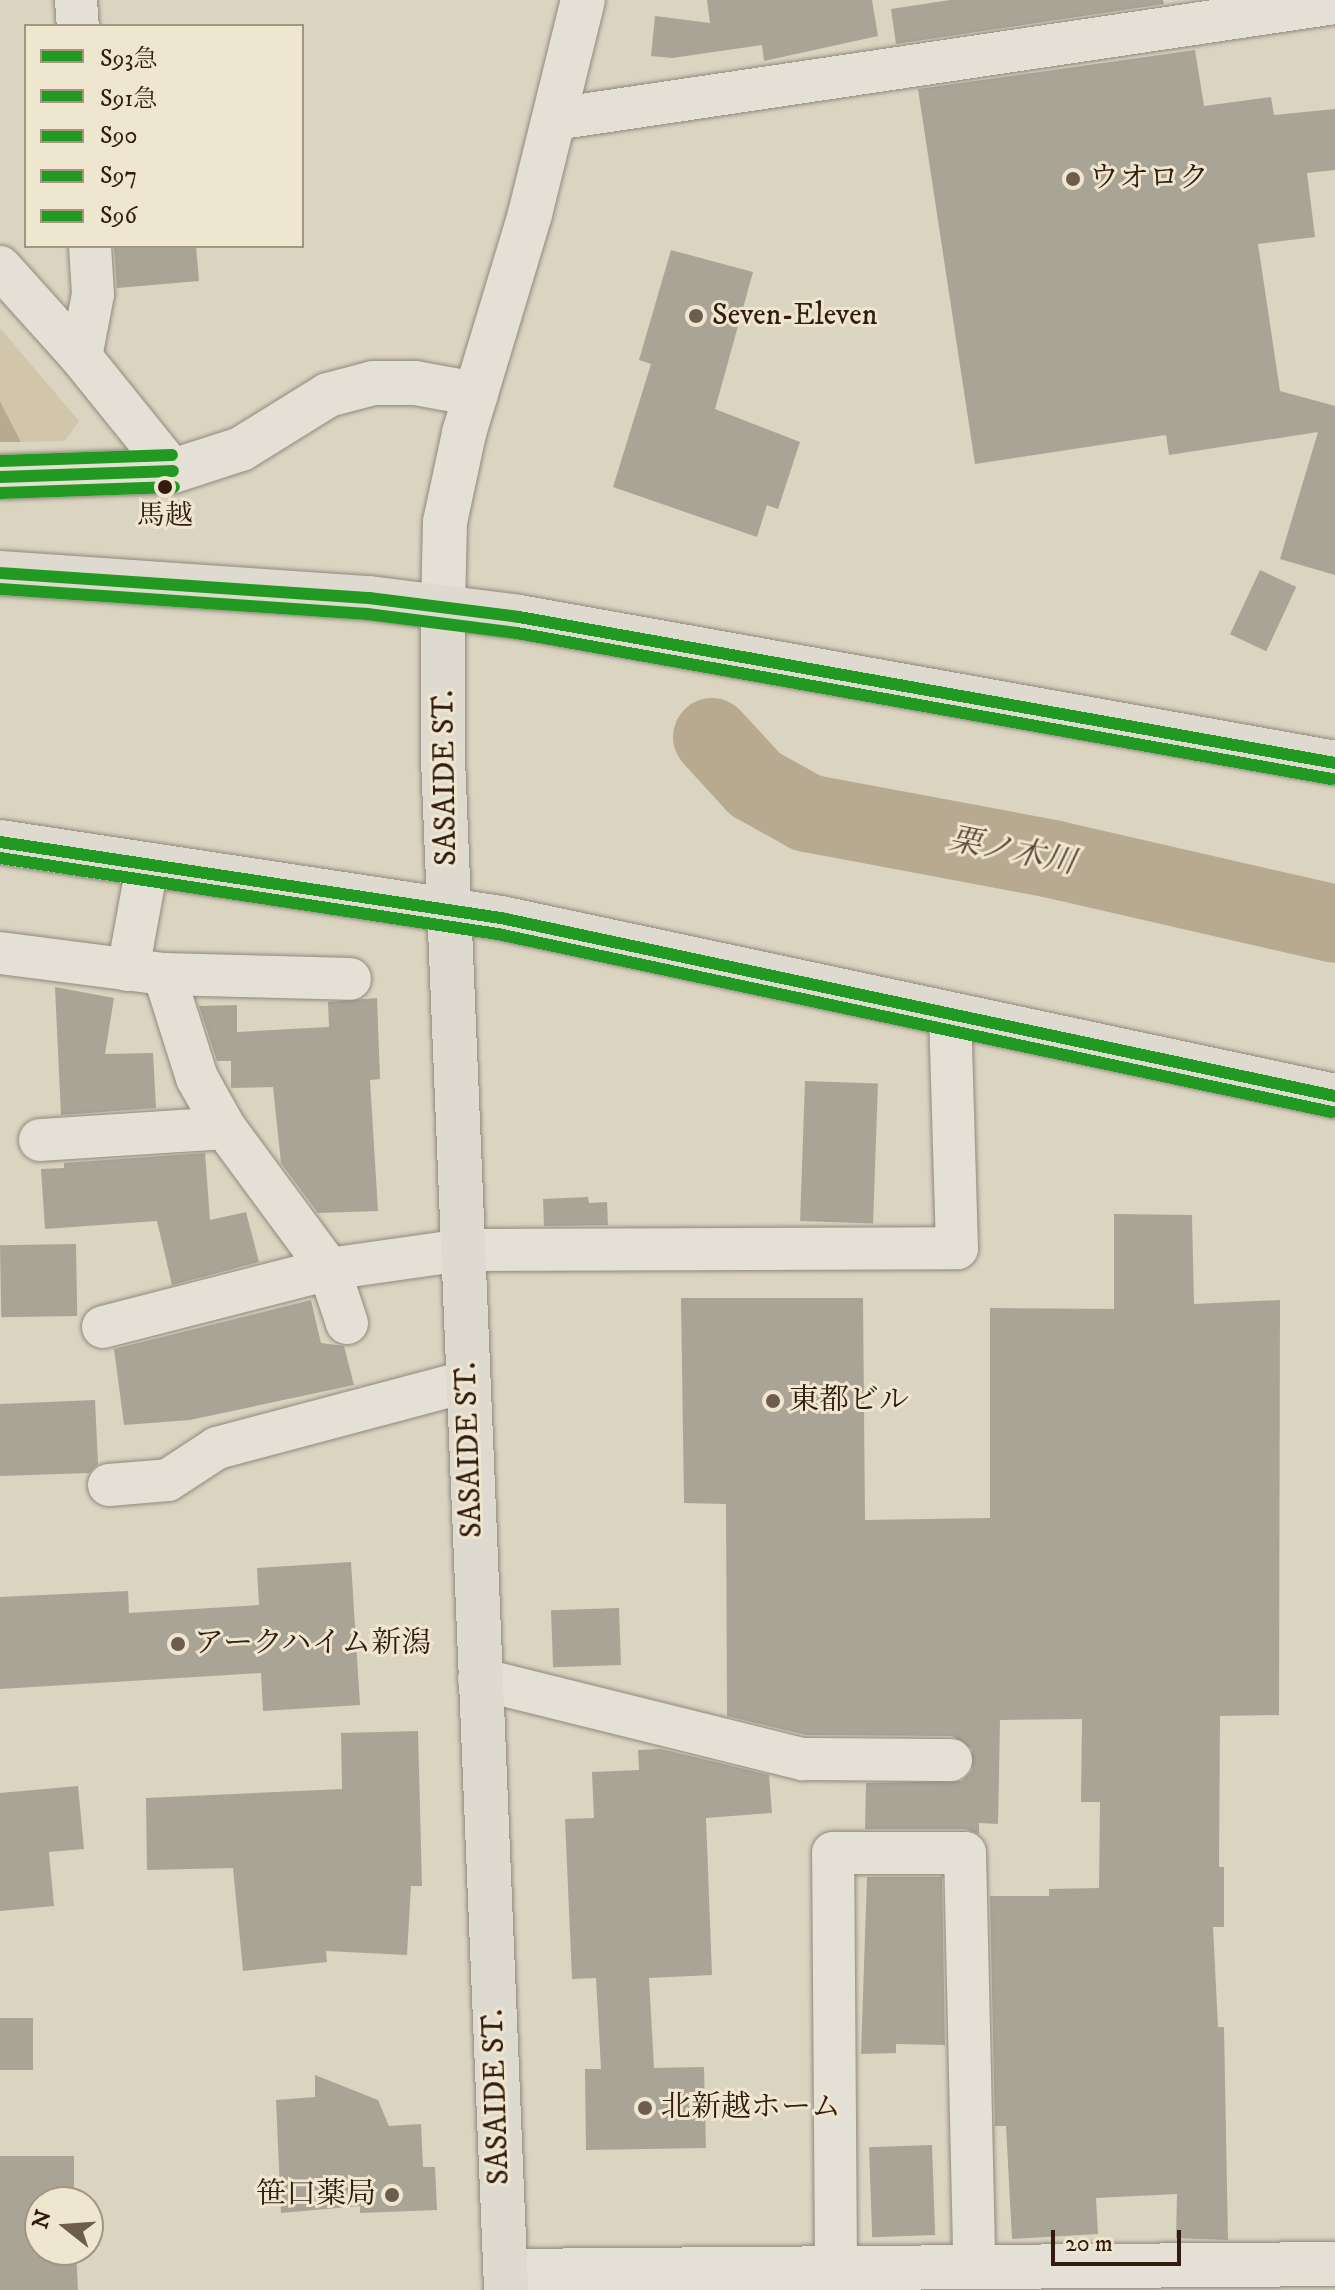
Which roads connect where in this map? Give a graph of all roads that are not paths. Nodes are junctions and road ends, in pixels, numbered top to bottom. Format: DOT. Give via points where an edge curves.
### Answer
graph roads {
  1 [pos="76,0"];
  2 [pos="583,0"];
  3 [pos="1321,3"];
  4 [pos="1180,13"];
  5 [pos="78,24"];
  6 [pos="555,119"];
  7 [pos="90,248"];
  8 [pos="0,267"];
  9 [pos="81,357"];
  10 [pos="476,394"];
  11 [pos="173,471"];
  12 [pos="0,477"];
  13 [pos="0,573"];
  14 [pos="443,609"];
  15 [pos="1335,763"];
  16 [pos="0,842"];
  17 [pos="147,866"];
  18 [pos="450,912"];
  19 [pos="0,953"];
  20 [pos="146,972"];
  21 [pos="350,979"];
  22 [pos="950,1015"];
  23 [pos="1335,1096"];
  24 [pos="225,1128"];
  25 [pos="40,1140"];
  26 [pos="463,1250"];
  27 [pos="329,1269"];
  28 [pos="347,1323"];
  29 [pos="103,1327"];
  30 [pos="468,1381"];
  31 [pos="109,1485"];
  32 [pos="479,1679"];
  33 [pos="951,1760"];
  34 [pos="974,2264"];
  35 [pos="1335,2264"];
  36 [pos="836,2266"];
  37 [pos="505,2280"];
  1 -- 5 [label="street"];
  2 -- 6 [label="street"];
  3 -- 4 [label="street"];
  4 -- 6 [label="street"];
  6 -- 10 [label="street"];
  7 -- 9 [label="street" via="93,294"];
  8 -- 9 [label="street"];
  9 -- 11 [label="street"];
  10 -- 11 [label="street" via="415,383 373,383 328,395 241,449"];
  10 -- 14 [label="street" via="445,522"];
  11 -- 12 [label="street"];
  13 -- 14 [label="main road" via="369,598"];
  14 -- 15 [label="main road" via="519,617"];
  14 -- 18 [label="main road, SASAIDE ST."];
  16 -- 17 [label="main road"];
  17 -- 18 [label="main road"];
  17 -- 20 [label="street"];
  18 -- 22 [label="main road" via="763,972"];
  18 -- 26 [label="main road, SASAIDE ST."];
  19 -- 20 [label="street"];
  20 -- 21 [label="street"];
  20 -- 24 [label="street"];
  22 -- 23 [label="main road"];
  22 -- 26 [label="street" via="957,1248"];
  24 -- 25 [label="street"];
  24 -- 27 [label="street"];
  26 -- 27 [label="street"];
  26 -- 30 [label="main road, SASAIDE ST."];
  27 -- 28 [label="street"];
  27 -- 29 [label="street"];
  30 -- 31 [label="street" via="217,1448 168,1480"];
  30 -- 32 [label="main road, SASAIDE ST."];
  32 -- 33 [label="street" via="803,1759"];
  32 -- 37 [label="main road, SASAIDE ST."];
  34 -- 35 [label="street"];
  34 -- 36 [label="street"];
  34 -- 36 [label="street" via="965,1853 833,1853"];
  36 -- 37 [label="street"];
}
